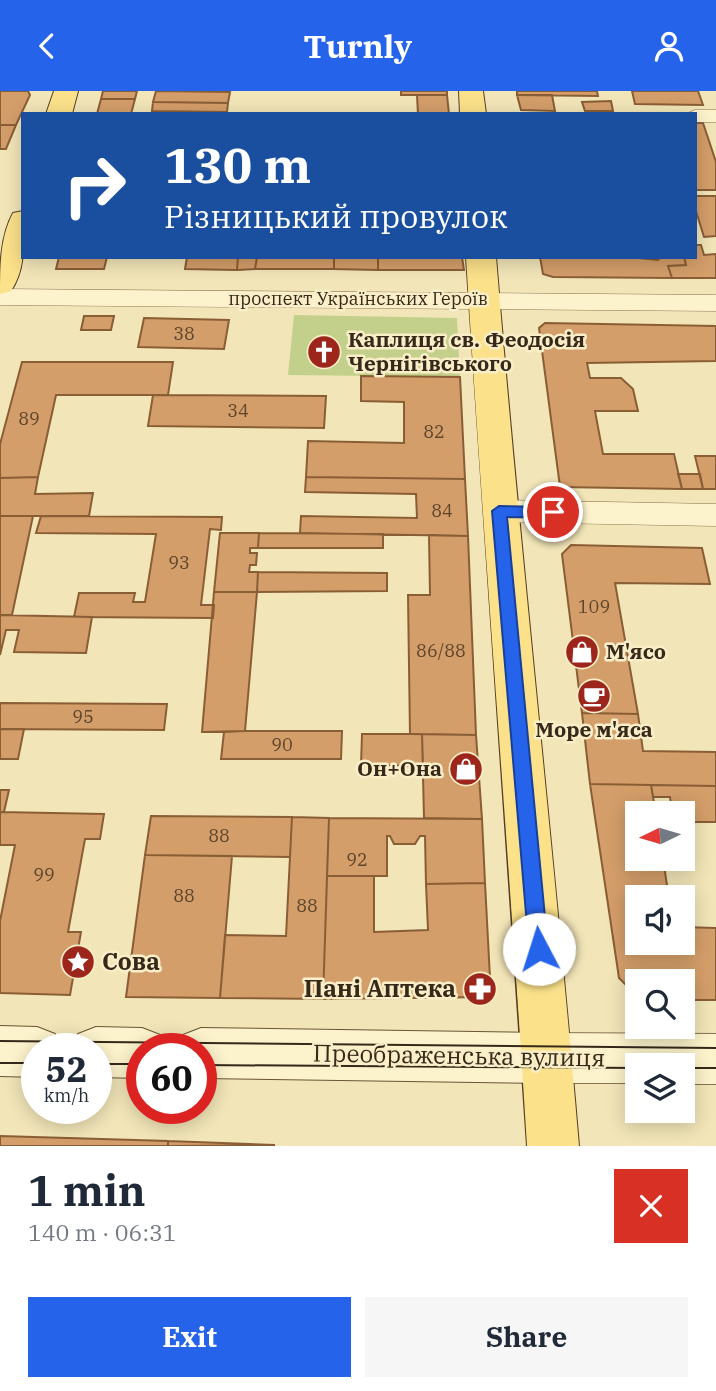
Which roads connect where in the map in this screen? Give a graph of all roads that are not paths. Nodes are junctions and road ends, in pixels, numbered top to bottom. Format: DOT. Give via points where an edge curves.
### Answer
graph roads {
  1 [pos="66,91"];
  2 [pos="471,91"];
  3 [pos="60,112"];
  4 [pos="473,112"];
  5 [pos="697,116"];
  6 [pos="716,116"];
  7 [pos="21,225"];
  8 [pos="481,259"];
  9 [pos="0,285"];
  10 [pos="0,297"];
  11 [pos="483,300"];
  12 [pos="716,303"];
  13 [pos="499,511"];
  14 [pos="716,515"];
  15 [pos="0,1051"];
  16 [pos="21,1052"];
  17 [pos="217,1053"];
  18 [pos="548,1058"];
  19 [pos="716,1059"];
  20 [pos="553,1146"];
  1 -- 3 [label="main road"];
  2 -- 4 [label="main road"];
  5 -- 6 [label="street"];
  7 -- 9 [label="main road"];
  8 -- 11 [label="main road"];
  10 -- 11 [label="street, проспект Українських Героїв"];
  11 -- 12 [label="street, проспект Українських Героїв"];
  11 -- 13 [label="main road"];
  13 -- 14 [label="street"];
  13 -- 18 [label="main road"];
  15 -- 16 [label="main road"];
  17 -- 18 [label="main road, Преображенська вулиця"];
  18 -- 19 [label="main road, Преображенська вулиця"];
  18 -- 20 [label="main road"];
}
